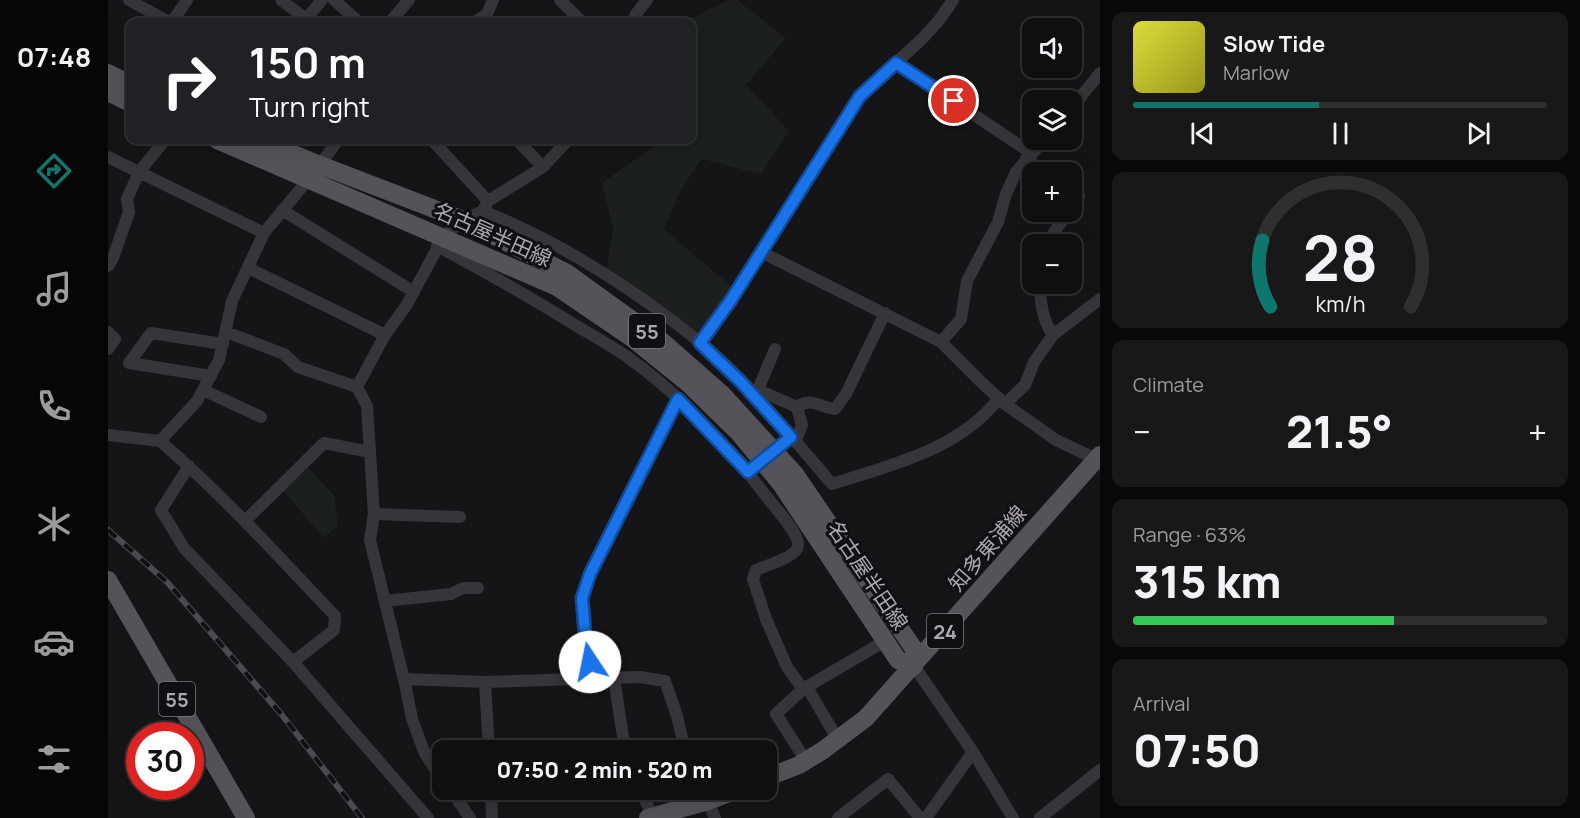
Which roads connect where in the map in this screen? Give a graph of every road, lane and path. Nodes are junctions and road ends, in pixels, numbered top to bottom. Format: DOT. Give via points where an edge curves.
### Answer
graph roads {
  1 [pos="129,0"];
  2 [pos="187,0"];
  3 [pos="280,0"];
  4 [pos="322,0"];
  5 [pos="334,0"];
  6 [pos="409,0"];
  7 [pos="494,0"];
  8 [pos="560,0"];
  9 [pos="646,0"];
  10 [pos="953,0"];
  11 [pos="163,18"];
  12 [pos="173,18"];
  13 [pos="305,18"];
  14 [pos="307,18"];
  15 [pos="354,18"];
  16 [pos="393,18"];
  17 [pos="491,18"];
  18 [pos="578,18"];
  19 [pos="635,18"];
  20 [pos="896,63"];
  21 [pos="108,73"];
  22 [pos="1100,73"];
  23 [pos="126,82"];
  24 [pos="108,92"];
  25 [pos="1082,95"];
  26 [pos="126,101"];
  27 [pos="162,144"];
  28 [pos="229,144"];
  29 [pos="266,144"];
  30 [pos="335,144"];
  31 [pos="435,144"];
  32 [pos="521,144"];
  33 [pos="564,144"];
  34 [pos="1034,150"];
  35 [pos="1028,156"];
  36 [pos="108,157"];
  37 [pos="1034,162"];
  38 [pos="543,167"];
  39 [pos="139,172"];
  40 [pos="314,172"];
  41 [pos="485,206"];
  42 [pos="282,210"];
  43 [pos="463,220"];
  44 [pos="264,233"];
  45 [pos="440,241"];
  46 [pos="113,242"];
  47 [pos="760,252"];
  48 [pos="108,266"];
  49 [pos="248,268"];
  50 [pos="414,292"];
  51 [pos="1041,294"];
  52 [pos="1100,299"];
  53 [pos="885,313"];
  54 [pos="108,332"];
  55 [pos="384,335"];
  56 [pos="1053,335"];
  57 [pos="225,338"];
  58 [pos="941,342"];
  59 [pos="700,343"];
  60 [pos="775,348"];
  61 [pos="108,349"];
  62 [pos="211,375"];
  63 [pos="357,387"];
  64 [pos="203,390"];
  65 [pos="755,393"];
  66 [pos="678,399"];
  67 [pos="1002,401"];
  68 [pos="799,408"];
  69 [pos="261,417"];
  70 [pos="108,435"];
  71 [pos="793,439"];
  72 [pos="160,441"];
  73 [pos="370,452"];
  74 [pos="1098,457"];
  75 [pos="189,466"];
  76 [pos="748,472"];
  77 [pos="374,514"];
  78 [pos="460,517"];
  79 [pos="245,521"];
  80 [pos="108,580"];
  81 [pos="478,588"];
  82 [pos="385,601"];
  83 [pos="885,641"];
  84 [pos="293,662"];
  85 [pos="914,666"];
  86 [pos="595,678"];
  87 [pos="614,678"];
  88 [pos="404,679"];
  89 [pos="485,682"];
  90 [pos="805,688"];
  91 [pos="488,740"];
  92 [pos="623,740"];
  93 [pos="683,740"];
  94 [pos="837,740"];
  95 [pos="973,752"];
  96 [pos="806,761"];
  97 [pos="432,764"];
  98 [pos="1100,770"];
  99 [pos="777,773"];
  100 [pos="458,800"];
  101 [pos="491,800"];
  102 [pos="644,800"];
  103 [pos="705,803"];
  104 [pos="651,817"];
  105 [pos="246,818"];
  106 [pos="428,818"];
  107 [pos="461,818"];
  108 [pos="471,818"];
  109 [pos="492,818"];
  110 [pos="838,818"];
  111 [pos="920,818"];
  112 [pos="926,818"];
  113 [pos="1013,818"];
  114 [pos="1040,818"];
  1 -- 11 [label="street"];
  2 -- 12 [label="street"];
  3 -- 13 [label="street"];
  4 -- 14 [label="street"];
  5 -- 15 [label="street"];
  6 -- 16 [label="street"];
  7 -- 17 [label="street"];
  8 -- 18 [label="street"];
  9 -- 19 [label="street"];
  10 -- 20 [label="street" via="929,32"];
  20 -- 35 [label="street"];
  20 -- 47 [label="street" via="860,96"];
  21 -- 23 [label="main road"];
  22 -- 25 [label="street"];
  24 -- 26 [label="main road"];
  27 -- 39 [label="street"];
  28 -- 40 [label="main road, 名古屋半田線 / 55"];
  29 -- 40 [label="main road, 名古屋半田線 / 55"];
  30 -- 40 [label="street"];
  31 -- 41 [label="street"];
  32 -- 38 [label="street"];
  33 -- 38 [label="street"];
  34 -- 35 [label="street"];
  35 -- 37 [label="street"];
  35 -- 58 [label="street" via="1016,172 998,222 967,281 961,319"];
  36 -- 39 [label="street"];
  38 -- 41 [label="street"];
  39 -- 44 [label="street"];
  39 -- 46 [label="street" via="127,199 129,212"];
  40 -- 42 [label="street"];
  40 -- 43 [label="main road, 名古屋半田線 / 55"];
  40 -- 45 [label="main road, 名古屋半田線 / 55"];
  41 -- 43 [label="street"];
  41 -- 59 [label="street" via="603,272"];
  42 -- 44 [label="street"];
  42 -- 50 [label="street"];
  43 -- 45 [label="street"];
  43 -- 85 [label="main road, 名古屋半田線 / 55" via="567,273 664,343 723,395 795,474 914,649"];
  44 -- 49 [label="street"];
  45 -- 50 [label="street"];
  45 -- 66 [label="street" via="626,356"];
  45 -- 83 [label="main road, 名古屋半田線 / 55" via="557,287 632,338 689,384 739,434 780,484"];
  46 -- 48 [label="street"];
  47 -- 53 [label="street"];
  47 -- 59 [label="street"];
  49 -- 55 [label="street"];
  49 -- 57 [label="street" via="232,301"];
  50 -- 55 [label="street"];
  51 -- 56 [label="street" via="1042,309"];
  52 -- 56 [label="street"];
  53 -- 58 [label="street"];
  53 -- 68 [label="street" via="838,406 834,409 805,402"];
  54 -- 61 [label="street" via="115,339"];
  55 -- 63 [label="street"];
  56 -- 67 [label="street" via="1037,357 1025,385"];
  57 -- 62 [label="street"];
  57 -- 62 [label="street" via="150,333 129,363"];
  57 -- 63 [label="street" via="284,354 298,368"];
  58 -- 67 [label="street"];
  59 -- 65 [label="street"];
  60 -- 65 [label="street"];
  62 -- 64 [label="street"];
  63 -- 73 [label="street" via="367,406"];
  64 -- 69 [label="street"];
  64 -- 72 [label="street"];
  65 -- 68 [label="street"];
  65 -- 71 [label="street"];
  66 -- 76 [label="street"];
  66 -- 86 [label="street" via="590,574 582,598 586,645"];
  67 -- 71 [label="street" via="964,431 925,454 832,484"];
  67 -- 74 [label="street" via="1056,440"];
  68 -- 71 [label="street" via="802,425"];
  70 -- 72 [label="street"];
  71 -- 76 [label="street, bridge"];
  72 -- 75 [label="street"];
  73 -- 77 [label="street"];
  73 -- 79 [label="street" via="324,443"];
  74 -- 85 [label="main road, 知多東浦線 / 24"];
  75 -- 79 [label="street"];
  75 -- 84 [label="street" via="161,510 183,548"];
  76 -- 90 [label="street" via="797,538 796,552 756,570 753,579 787,668"];
  77 -- 78 [label="street"];
  77 -- 82 [label="street" via="370,540"];
  79 -- 84 [label="street" via="335,616 334,630"];
  80 -- 105 [label="main road, 55"];
  81 -- 82 [label="street"];
  82 -- 88 [label="street"];
  83 -- 85 [label="main road, 名古屋半田線 / 55" via="898,660"];
  83 -- 90 [label="street"];
  84 -- 106 [label="street"];
  85 -- 94 [label="main road, 知多東浦線 / 24" via="866,718"];
  85 -- 95 [label="street"];
  86 -- 87 [label="street"];
  86 -- 89 [label="street"];
  87 -- 92 [label="street"];
  87 -- 93 [label="street" via="665,681"];
  88 -- 89 [label="street"];
  88 -- 97 [label="street" via="415,728"];
  89 -- 91 [label="street"];
  90 -- 94 [label="street"];
  90 -- 96 [label="street" via="776,714"];
  94 -- 96 [label="main road, 知多東浦線 / 24"];
  95 -- 112 [label="street"];
  95 -- 113 [label="street"];
  96 -- 99 [label="main road, 知多東浦線 / 24"];
  98 -- 114 [label="street"];
  100 -- 108 [label="street"];
  101 -- 109 [label="street"];
  102 -- 104 [label="street"];
  103 -- 104 [label="main road"];
  107 -- 108 [label="street"];
  110 -- 111 [label="street" via="888,779"];
}
